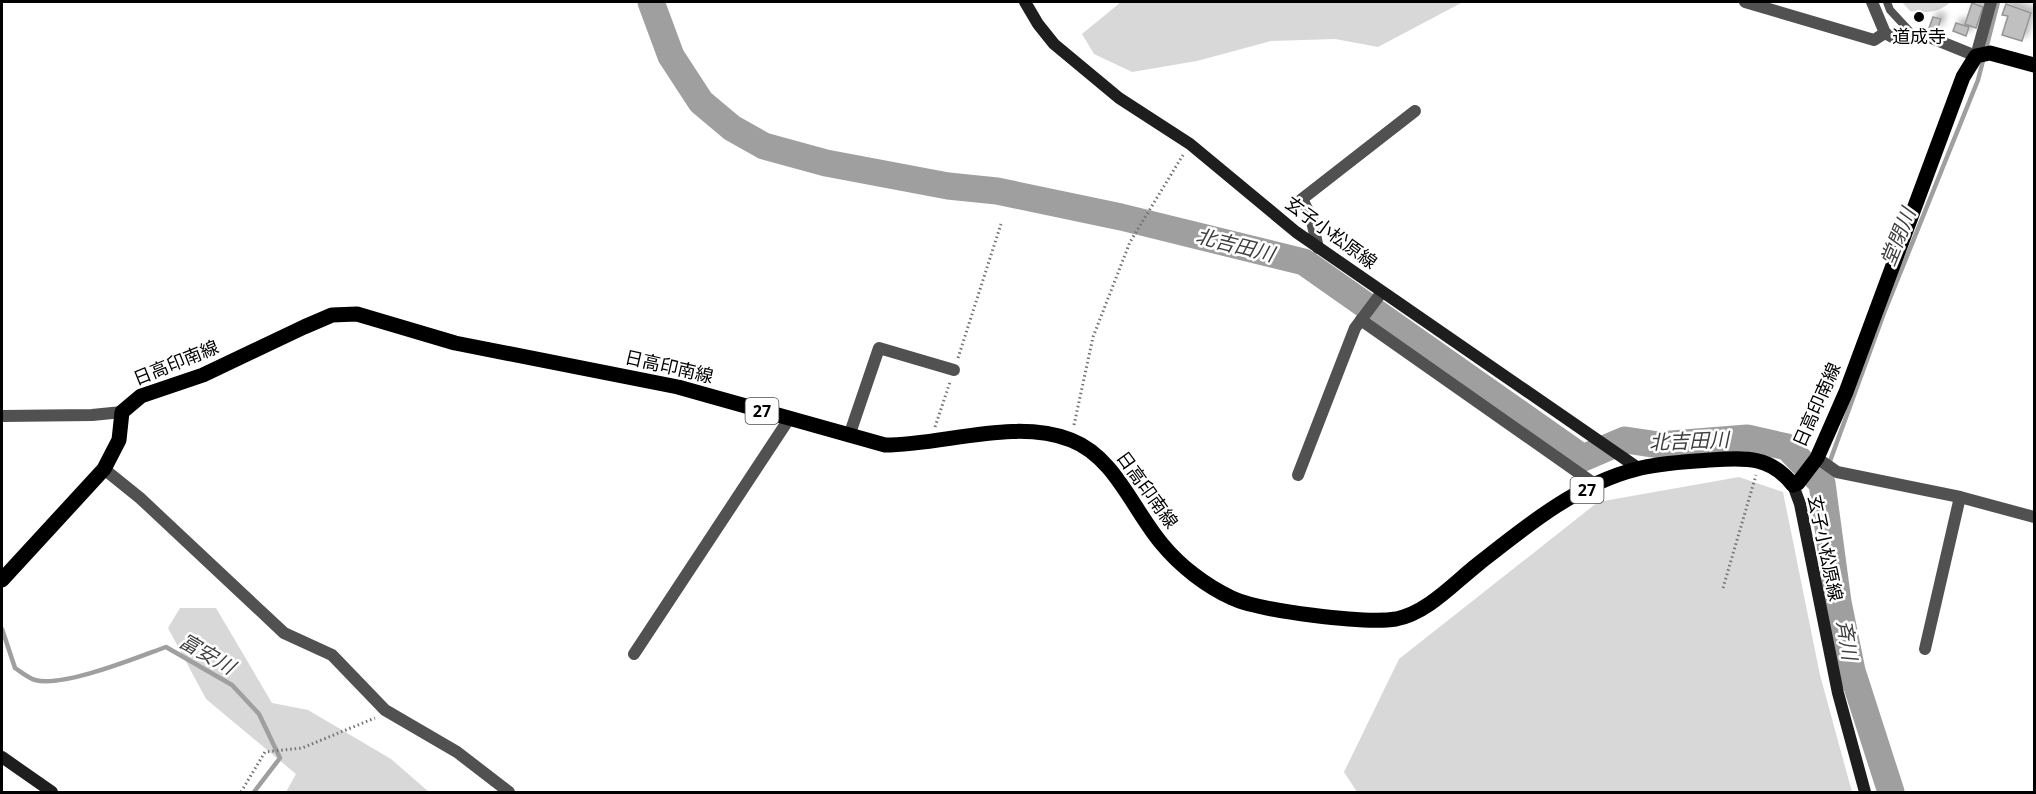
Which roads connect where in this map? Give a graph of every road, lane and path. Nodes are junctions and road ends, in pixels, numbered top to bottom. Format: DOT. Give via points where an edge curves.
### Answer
graph roads {
  1 [pos="1025,2"];
  2 [pos="1745,2"];
  3 [pos="1872,2"];
  4 [pos="1887,2"];
  5 [pos="1991,2"];
  6 [pos="1885,33"];
  7 [pos="1916,38"];
  8 [pos="1976,56"];
  9 [pos="2034,65"];
  10 [pos="1415,111"];
  11 [pos="1190,144"];
  12 [pos="1001,224"];
  13 [pos="1318,248"];
  14 [pos="1382,292"];
  15 [pos="1361,320"];
  16 [pos="954,370"];
  17 [pos="122,412"];
  18 [pos="2,416"];
  19 [pos="789,419"];
  20 [pos="849,436"];
  21 [pos="1071,440"];
  22 [pos="930,443"];
  23 [pos="1816,458"];
  24 [pos="1761,460"];
  25 [pos="1638,468"];
  26 [pos="104,469"];
  27 [pos="1299,476"];
  28 [pos="1795,484"];
  29 [pos="1596,485"];
  30 [pos="1960,497"];
  31 [pos="2034,517"];
  32 [pos="2,580"];
  33 [pos="1723,588"];
  34 [pos="1925,648"];
  35 [pos="634,654"];
  36 [pos="385,710"];
  37 [pos="2,757"];
  38 [pos="52,792"];
  39 [pos="241,792"];
  40 [pos="509,792"];
  41 [pos="1865,792"];
  1 -- 11 [label="main road, 玄子小松原線" via="1054,44 1080,68"];
  2 -- 6 [label="street" via="1874,40"];
  3 -- 6 [label="street"];
  4 -- 7 [label="lane"];
  5 -- 8 [label="street"];
  6 -- 7 [label="street" via="1896,39"];
  7 -- 8 [label="street" via="1929,37"];
  8 -- 9 [label="main road" via="1990,54"];
  8 -- 23 [label="main road, 日高印南線" via="1963,78 1846,392"];
  10 -- 13 [label="street" via="1302,199"];
  11 -- 13 [label="main road, 玄子小松原線"];
  11 -- 21 [label="path" via="1130,242 1093,337"];
  12 -- 16 [label="path"];
  13 -- 14 [label="main road, 玄子小松原線"];
  14 -- 15 [label="street"];
  14 -- 25 [label="main road, 玄子小松原線"];
  15 -- 27 [label="street"];
  15 -- 29 [label="street"];
  16 -- 20 [label="street" via="879,348"];
  16 -- 22 [label="path"];
  17 -- 18 [label="street"];
  17 -- 19 [label="main road, 日高印南線 / 27" via="141,396 203,375 332,315 357,314 455,343 678,387"];
  17 -- 26 [label="main road" via="119,440"];
  19 -- 20 [label="main road, 日高印南線 / 27"];
  19 -- 35 [label="street"];
  20 -- 22 [label="main road, 日高印南線 / 27" via="885,445"];
  21 -- 22 [label="main road, 日高印南線 / 27" via="1032,431 1010,431"];
  21 -- 29 [label="main road, 日高印南線 / 27" via="1097,456 1162,544 1204,581 1233,599 1369,622 1398,618 1424,608 1538,517"];
  23 -- 28 [label="main road, 日高印南線"];
  23 -- 30 [label="street" via="1837,472"];
  24 -- 25 [label="main road, 日高印南線 / 27" via="1731,458"];
  24 -- 28 [label="main road, 日高印南線 / 27"];
  24 -- 33 [label="path"];
  25 -- 29 [label="main road, 日高印南線 / 27"];
  26 -- 32 [label="main road"];
  26 -- 36 [label="street" via="284,633 332,655"];
  28 -- 41 [label="main road, 玄子小松原線" via="1838,693"];
  30 -- 31 [label="street"];
  30 -- 34 [label="street"];
  36 -- 39 [label="path" via="371,721 302,748 265,752"];
  36 -- 40 [label="street" via="457,752"];
  37 -- 38 [label="main road"];
}
